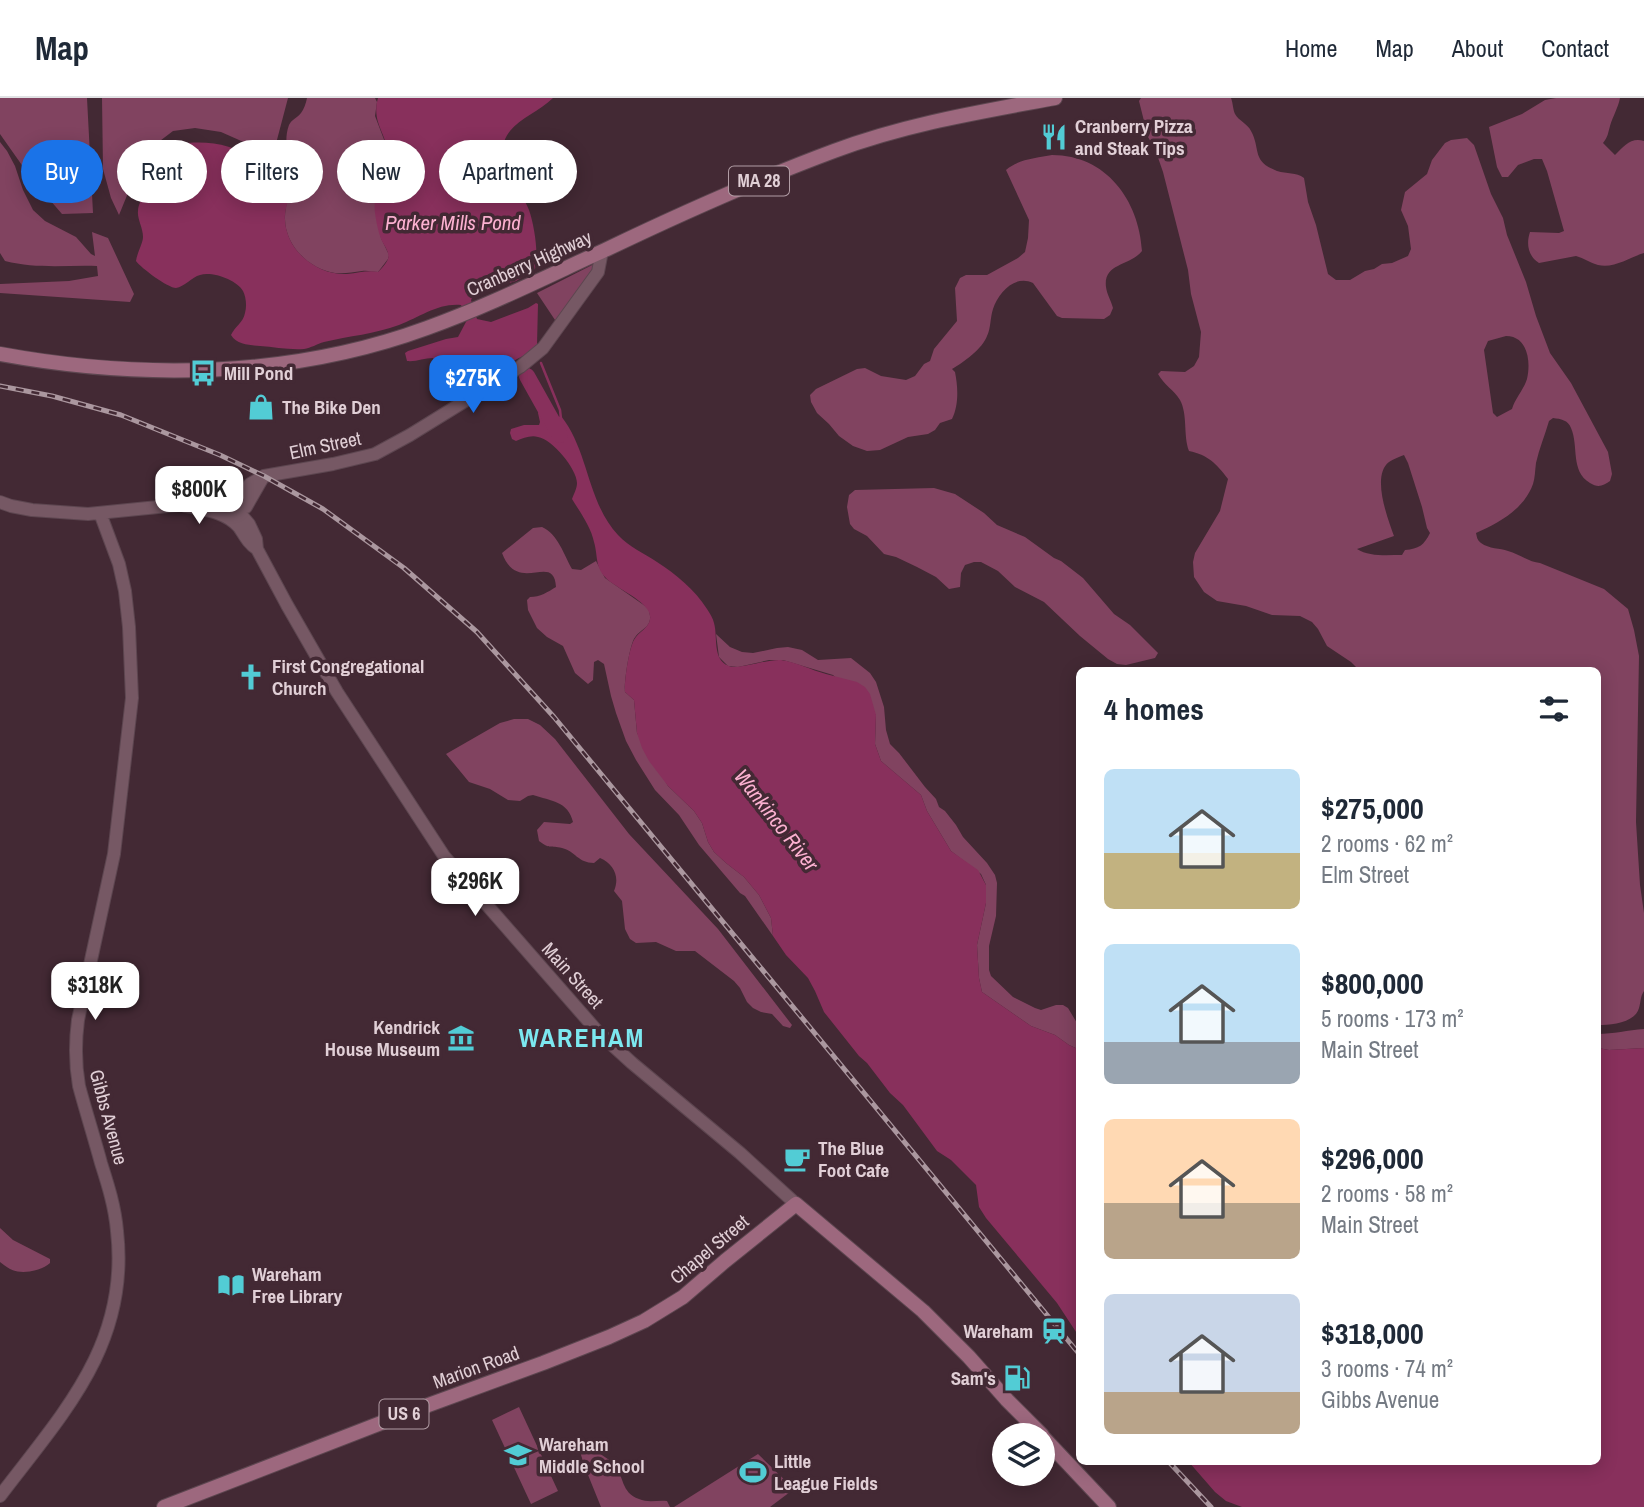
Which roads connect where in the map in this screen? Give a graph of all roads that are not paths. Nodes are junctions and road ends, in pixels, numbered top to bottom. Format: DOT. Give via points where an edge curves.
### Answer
graph roads {
  1 [pos="1055,98"];
  2 [pos="602,251"];
  3 [pos="0,354"];
  4 [pos="0,502"];
  5 [pos="100,513"];
  6 [pos="236,513"];
  7 [pos="796,1203"];
  8 [pos="644,1321"];
  9 [pos="1029,1423"];
  10 [pos="1055,1450"];
  11 [pos="0,1496"];
  12 [pos="164,1507"];
  13 [pos="1109,1507"];
  1 -- 2 [label="main road, Cranberry Highway / MA 28" via="947,118 835,150"];
  2 -- 3 [label="main road, Cranberry Highway / MA 28" via="426,329 279,364 165,371 62,364"];
  2 -- 6 [label="main road, Elm Street" via="598,272 543,348 520,367 374,454 264,476 250,484 238,500"];
  4 -- 5 [label="main road" via="57,513"];
  5 -- 6 [label="main road" via="178,505"];
  5 -- 11 [label="main road, Gibbs Avenue" via="125,591 132,698 114,854 78,1020 75,1066 115,1214 118,1277 112,1313 95,1362"];
  6 -- 7 [label="main road, Main Street" via="240,530 257,549 337,692 444,856 598,1032"];
  7 -- 8 [label="main road, Chapel Street / US 6" via="683,1297"];
  7 -- 9 [label="main road, Main Street" via="923,1311"];
  8 -- 12 [label="main road, Marion Road / US 6"];
  10 -- 13 [label="main road, Main Street"];
}
